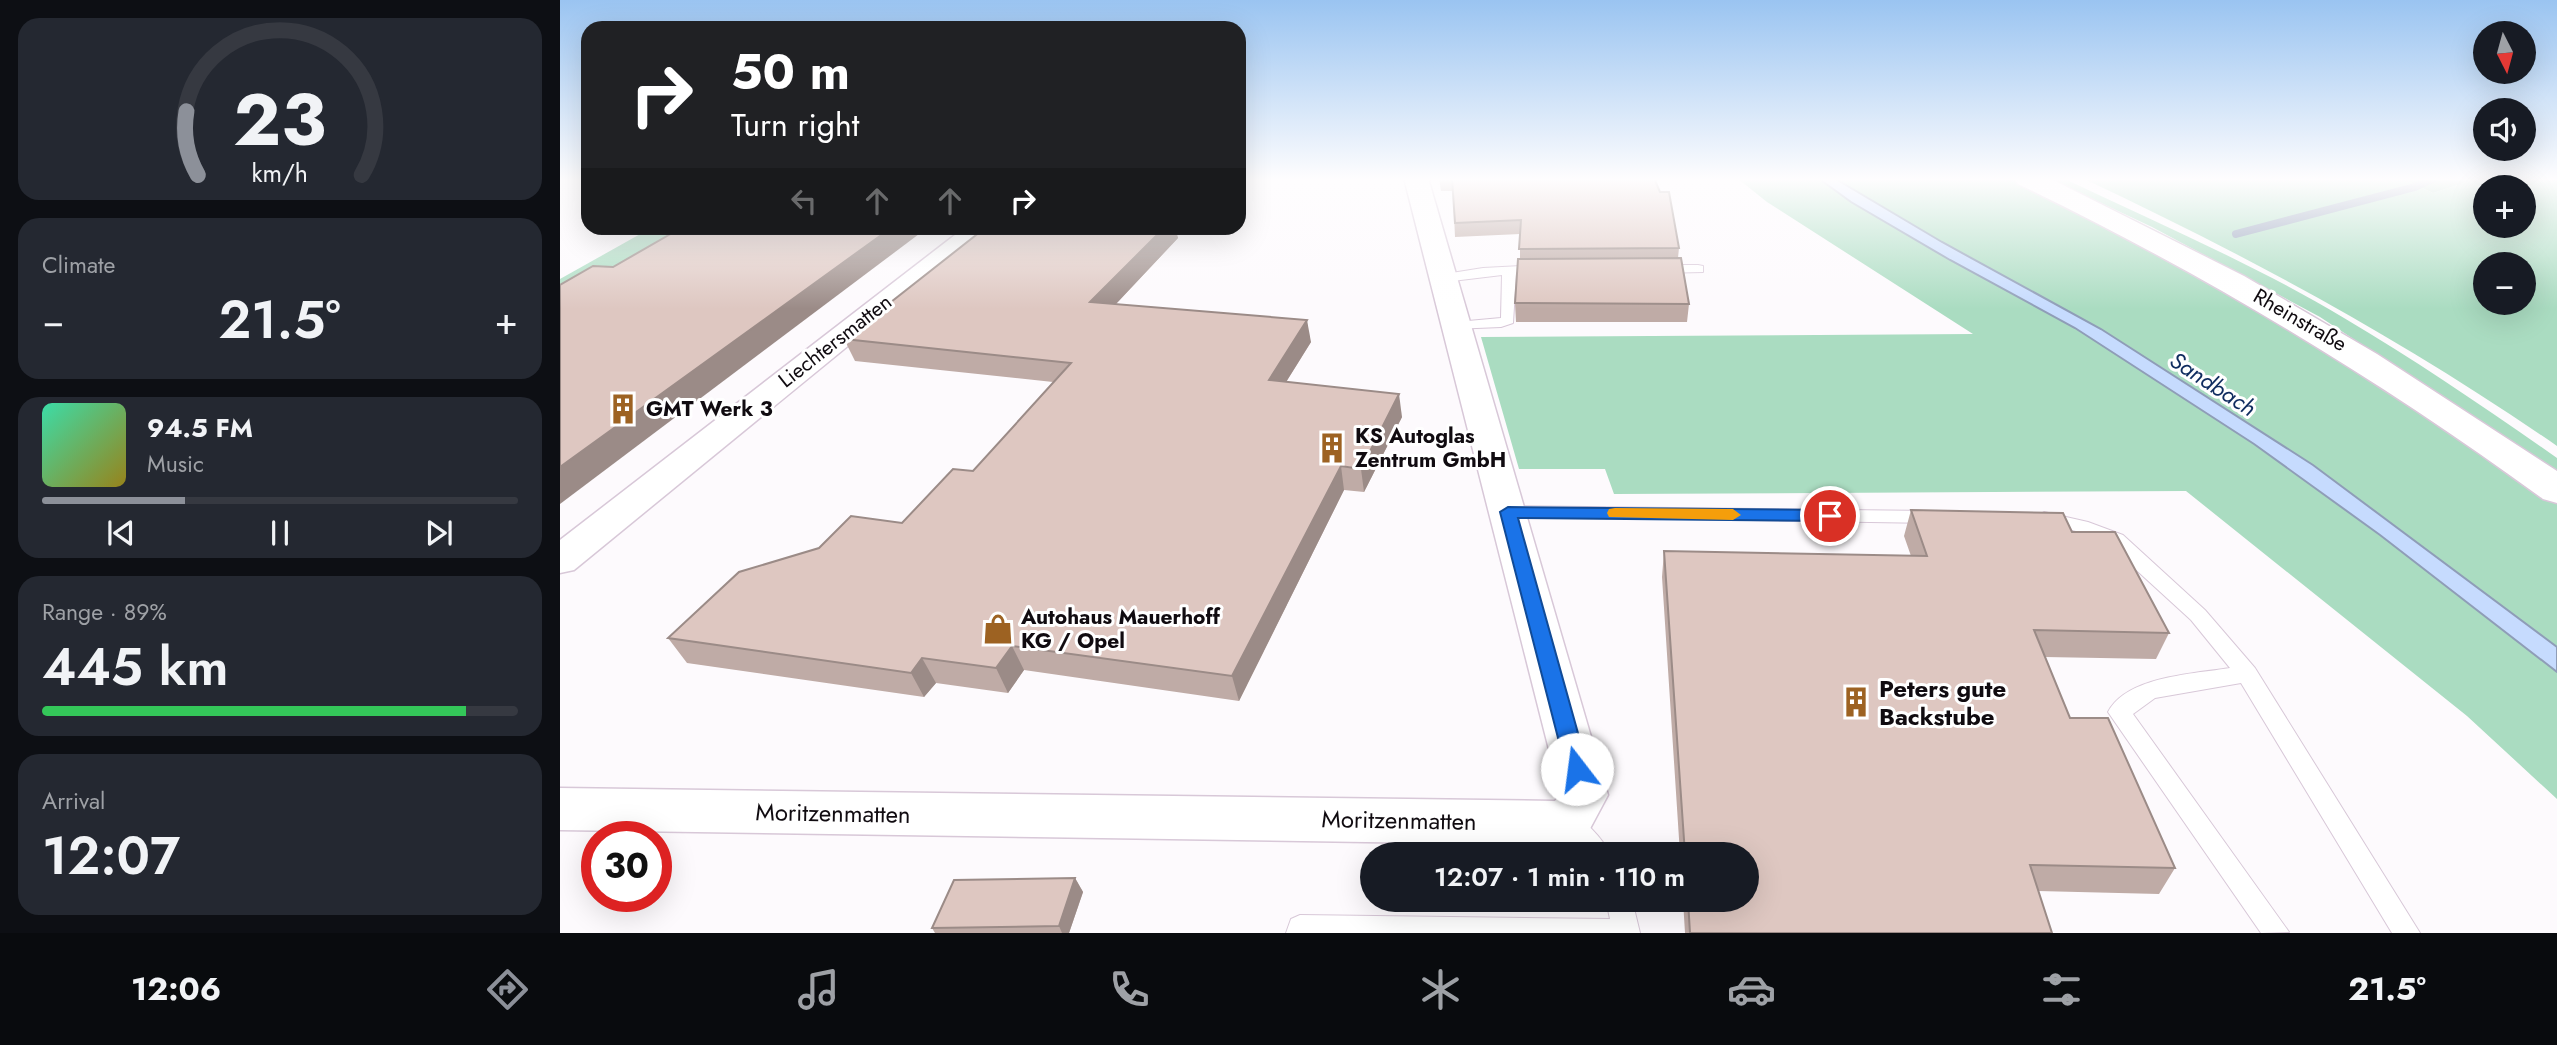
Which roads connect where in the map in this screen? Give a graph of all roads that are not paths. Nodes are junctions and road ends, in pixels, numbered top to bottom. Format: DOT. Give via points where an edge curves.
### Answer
graph roads {
  1 [pos="1428,222"];
  2 [pos="2117,222"];
  3 [pos="970,235"];
  4 [pos="1698,268"];
  5 [pos="1550,269"];
  6 [pos="1644,269"];
  7 [pos="1509,270"];
  8 [pos="1444,278"];
  9 [pos="1457,326"];
  10 [pos="2557,490"];
  11 [pos="1508,512"];
  12 [pos="1949,517"];
  13 [pos="2018,518"];
  14 [pos="560,560"];
  15 [pos="2247,674"];
  16 [pos="560,809"];
  17 [pos="1568,823"];
  18 [pos="1586,842"];
  19 [pos="1622,912"];
  20 [pos="2277,932"];
  21 [pos="1299,933"];
  22 [pos="1627,933"];
  23 [pos="2407,933"];
  1 -- 8 [label="street"];
  2 -- 10 [label="street, Rheinstraße" via="2190,257 2359,354"];
  3 -- 14 [label="street, Liechtersmatten"];
  4 -- 6 [label="lane"];
  5 -- 7 [label="lane"];
  7 -- 8 [label="lane"];
  7 -- 9 [label="lane" via="1508,320"];
  8 -- 9 [label="street"];
  9 -- 11 [label="street"];
  11 -- 12 [label="lane"];
  11 -- 17 [label="street" via="1584,795"];
  13 -- 15 [label="lane" via="2081,526 2116,540 2198,615"];
  15 -- 20 [label="lane" via="2149,690 2119,712"];
  15 -- 23 [label="lane"];
  16 -- 17 [label="street, Moritzenmatten"];
  17 -- 18 [label="lane"];
  19 -- 22 [label="lane"];
  21 -- 22 [label="lane" via="1300,928"];
}
